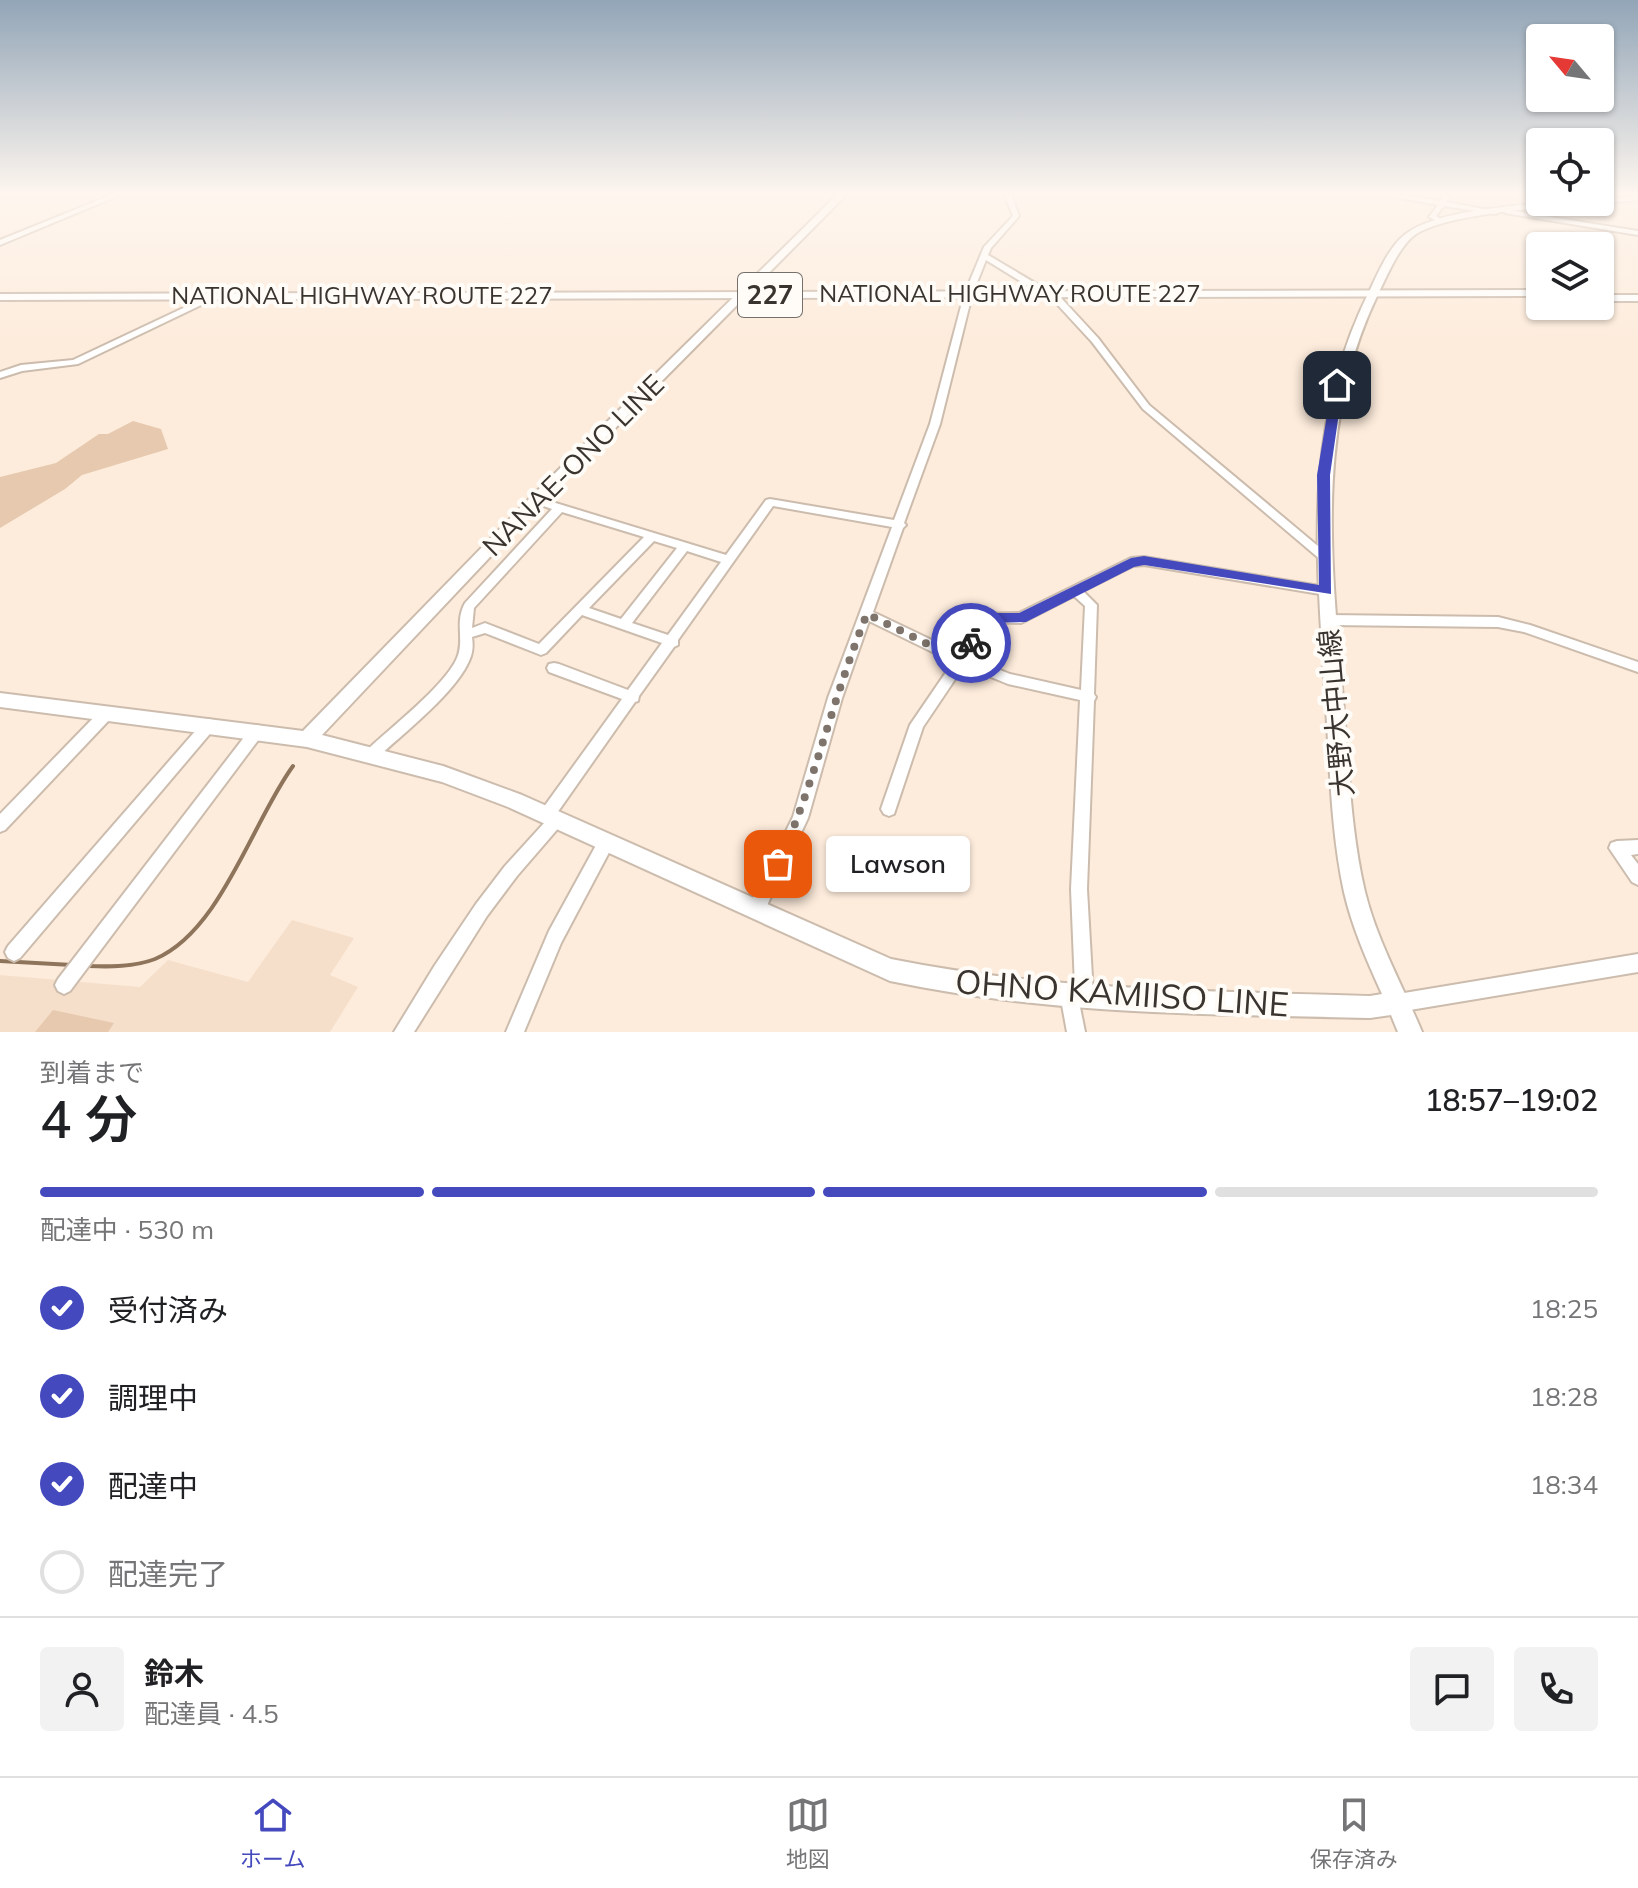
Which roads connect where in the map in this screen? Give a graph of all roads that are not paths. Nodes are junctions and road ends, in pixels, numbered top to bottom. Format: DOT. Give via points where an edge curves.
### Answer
graph roads {
  1 [pos="794,243"];
  2 [pos="992,243"];
  3 [pos="1403,243"];
  4 [pos="985,256"];
  5 [pos="1614,295"];
  6 [pos="1638,295"];
  7 [pos="216,296"];
  8 [pos="1370,296"];
  9 [pos="1526,296"];
  10 [pos="0,297"];
  11 [pos="739,298"];
  12 [pos="968,298"];
  13 [pos="1055,298"];
  14 [pos="197,303"];
  15 [pos="0,304"];
  16 [pos="0,375"];
  17 [pos="536,500"];
  18 [pos="560,507"];
  19 [pos="900,525"];
  20 [pos="651,537"];
  21 [pos="683,548"];
  22 [pos="1325,557"];
  23 [pos="729,560"];
  24 [pos="1075,591"];
  25 [pos="1326,591"];
  26 [pos="581,610"];
  27 [pos="867,614"];
  28 [pos="1328,620"];
  29 [pos="624,625"];
  30 [pos="467,634"];
  31 [pos="673,642"];
  32 [pos="960,660"];
  33 [pos="1638,667"];
  34 [pos="554,668"];
  35 [pos="633,697"];
  36 [pos="1089,697"];
  37 [pos="0,700"];
  38 [pos="107,713"];
  39 [pos="209,725"];
  40 [pos="257,731"];
  41 [pos="307,739"];
  42 [pos="371,755"];
  43 [pos="889,809"];
  44 [pos="551,818"];
  45 [pos="0,825"];
  46 [pos="606,843"];
  47 [pos="1638,847"];
  48 [pos="1638,877"];
  49 [pos="756,910"];
  50 [pos="14,952"];
  51 [pos="1638,963"];
  52 [pos="64,985"];
  53 [pos="1076,995"];
  54 [pos="1398,1003"];
  55 [pos="403,1032"];
  56 [pos="515,1032"];
  57 [pos="1076,1032"];
  58 [pos="1410,1032"];
  1 -- 11 [label="main road, NANAE-ONO LINE"];
  2 -- 4 [label="street"];
  3 -- 8 [label="main road, 大野大中山線"];
  4 -- 12 [label="street"];
  4 -- 13 [label="street"];
  5 -- 6 [label="highway"];
  7 -- 10 [label="highway, NATIONAL HIGHWAY ROUTE 227 / 227"];
  7 -- 11 [label="highway, NATIONAL HIGHWAY ROUTE 227 / 227"];
  7 -- 14 [label="street"];
  8 -- 9 [label="highway, NATIONAL HIGHWAY ROUTE 227 / 227"];
  8 -- 13 [label="highway, NATIONAL HIGHWAY ROUTE 227 / 227"];
  8 -- 22 [label="main road, 大野大中山線" via="1343,363 1329,424"];
  11 -- 12 [label="highway, NATIONAL HIGHWAY ROUTE 227 / 227"];
  11 -- 14 [label="highway, NATIONAL HIGHWAY ROUTE 227 / 227"];
  11 -- 17 [label="main road, NANAE-ONO LINE"];
  12 -- 13 [label="highway, NATIONAL HIGHWAY ROUTE 227 / 227"];
  12 -- 19 [label="street" via="935,424"];
  13 -- 22 [label="street" via="1146,407"];
  14 -- 15 [label="highway, NATIONAL HIGHWAY ROUTE 227 / 227"];
  14 -- 16 [label="street" via="75,362"];
  17 -- 18 [label="street"];
  17 -- 41 [label="main road, NANAE-ONO LINE"];
  18 -- 20 [label="street"];
  18 -- 30 [label="street" via="469,606 463,625"];
  19 -- 23 [label="street" via="770,502"];
  19 -- 27 [label="street"];
  20 -- 21 [label="street"];
  20 -- 26 [label="street"];
  21 -- 23 [label="street"];
  21 -- 29 [label="street"];
  22 -- 25 [label="main road, 大野大中山線"];
  23 -- 31 [label="street"];
  24 -- 25 [label="street" via="1131,562 1144,561"];
  24 -- 32 [label="street" via="1021,618 979,617"];
  24 -- 36 [label="street" via="1091,605"];
  25 -- 28 [label="main road, 大野大中山線"];
  26 -- 29 [label="street"];
  26 -- 30 [label="street" via="541,650 485,628"];
  27 -- 32 [label="street"];
  27 -- 49 [label="street" via="800,818"];
  28 -- 33 [label="street" via="1498,622"];
  28 -- 54 [label="main road, 大野大中山線" via="1351,875"];
  29 -- 31 [label="street"];
  30 -- 42 [label="street" via="467,649 454,673"];
  31 -- 35 [label="street"];
  32 -- 36 [label="street" via="1008,679"];
  32 -- 43 [label="street" via="917,725"];
  34 -- 35 [label="street"];
  35 -- 44 [label="street"];
  36 -- 53 [label="street" via="1081,767"];
  37 -- 38 [label="main road, OHNO KAMIISO LINE"];
  38 -- 39 [label="main road, OHNO KAMIISO LINE"];
  38 -- 45 [label="street"];
  39 -- 40 [label="main road, OHNO KAMIISO LINE"];
  39 -- 50 [label="street"];
  40 -- 41 [label="main road, OHNO KAMIISO LINE"];
  40 -- 52 [label="street"];
  41 -- 42 [label="main road, OHNO KAMIISO LINE"];
  42 -- 44 [label="main road, OHNO KAMIISO LINE" via="479,786"];
  44 -- 46 [label="main road, OHNO KAMIISO LINE"];
  44 -- 55 [label="street" via="538,844 513,868 469,929"];
  46 -- 49 [label="main road, OHNO KAMIISO LINE"];
  46 -- 56 [label="street" via="555,937"];
  47 -- 48 [label="street" via="1617,848"];
  49 -- 53 [label="main road, OHNO KAMIISO LINE" via="890,970 962,986"];
  51 -- 54 [label="street"];
  53 -- 54 [label="main road, OHNO KAMIISO LINE" via="1370,1007"];
  53 -- 57 [label="street"];
  54 -- 58 [label="main road"];
}
